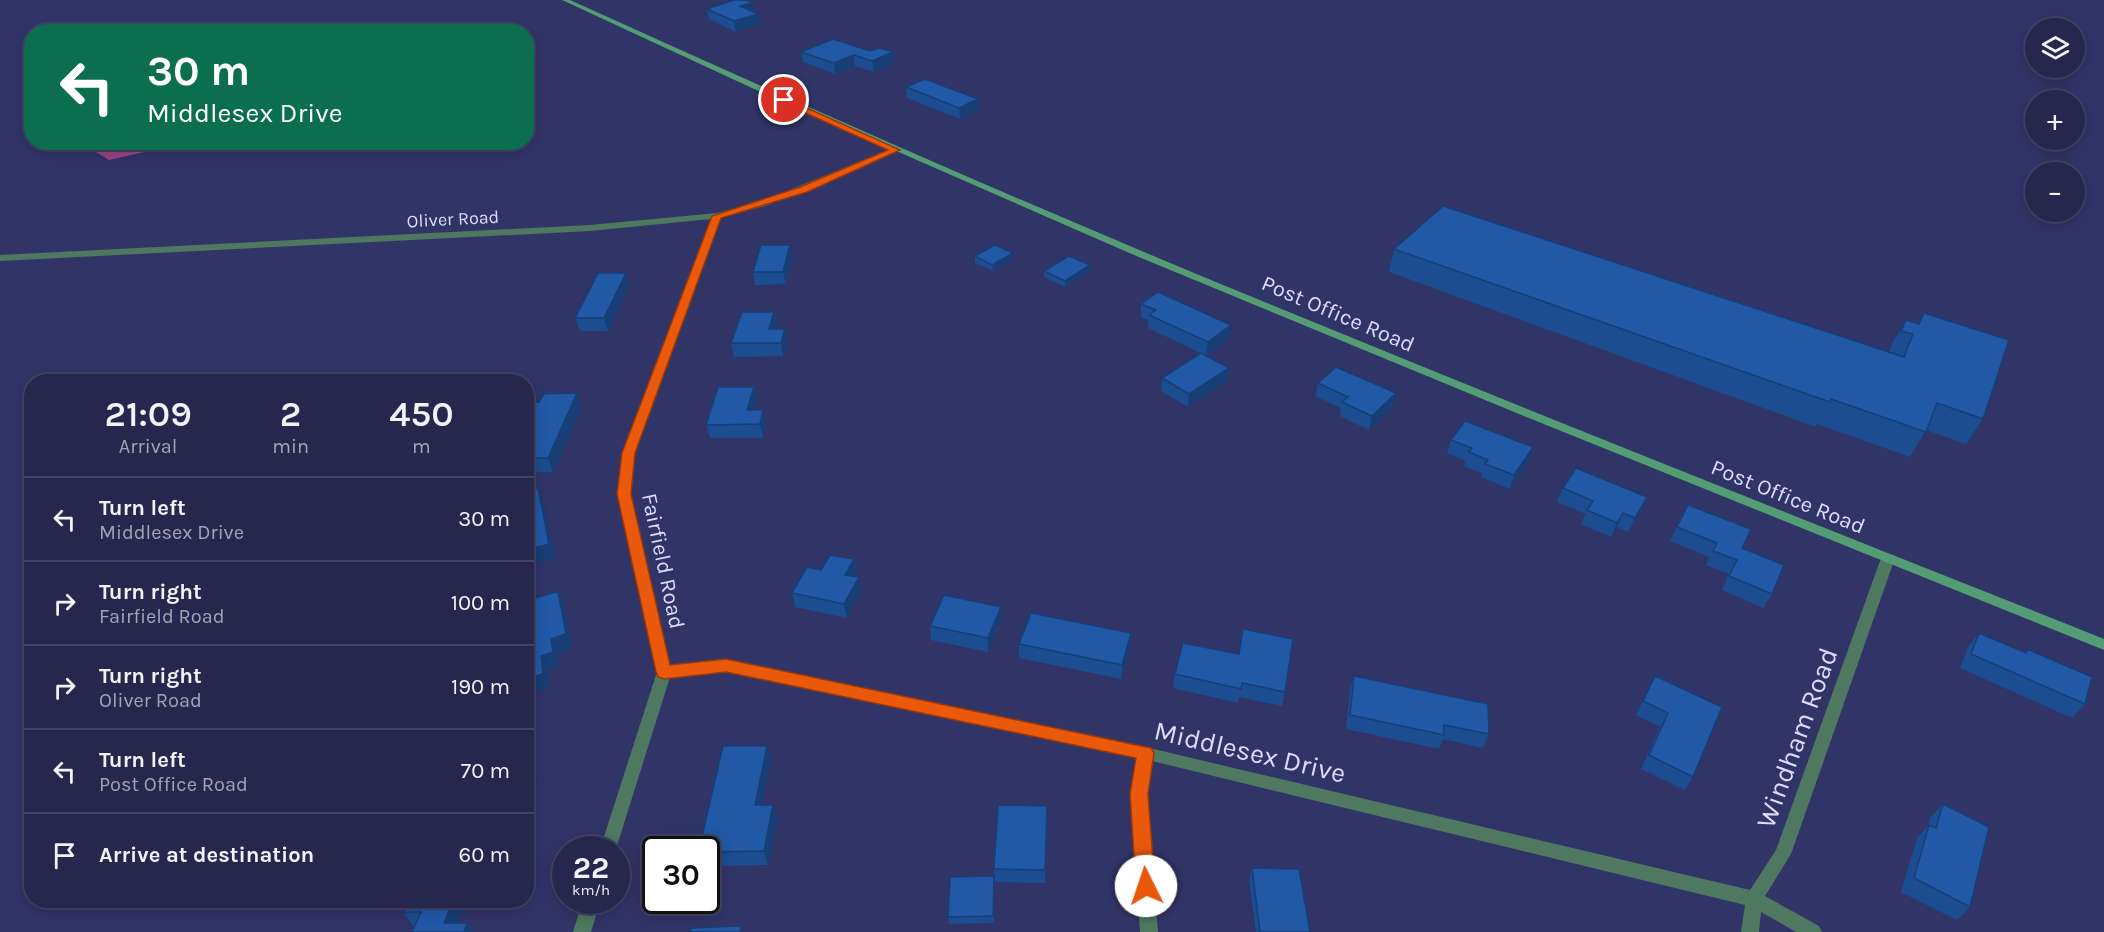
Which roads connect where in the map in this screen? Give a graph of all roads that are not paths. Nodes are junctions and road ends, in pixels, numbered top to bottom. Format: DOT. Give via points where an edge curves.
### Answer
graph roads {
  1 [pos="565,0"];
  2 [pos="896,150"];
  3 [pos="717,216"];
  4 [pos="0,258"];
  5 [pos="1888,558"];
  6 [pos="2104,645"];
  7 [pos="664,672"];
  8 [pos="1145,753"];
  9 [pos="612,836"];
  10 [pos="1754,899"];
  11 [pos="588,914"];
  12 [pos="582,932"];
  13 [pos="1149,932"];
  14 [pos="1750,932"];
  15 [pos="1813,932"];
  1 -- 2 [label="street, Post Office Road"];
  2 -- 3 [label="street, Oliver Road" via="803,189"];
  2 -- 5 [label="street, Post Office Road" via="1373,350"];
  3 -- 4 [label="street, Oliver Road" via="590,228"];
  3 -- 7 [label="street, Fairfield Road" via="628,453 624,494"];
  5 -- 6 [label="street, Post Office Road"];
  5 -- 10 [label="street, Windham Road" via="1783,855"];
  7 -- 8 [label="street, Middlesex Drive" via="726,665"];
  7 -- 9 [label="street"];
  8 -- 10 [label="street, Middlesex Drive"];
  8 -- 13 [label="street" via="1139,794"];
  10 -- 14 [label="street, Windham Road"];
  10 -- 15 [label="street, Middlesex Drive"];
  11 -- 12 [label="street"];
}
